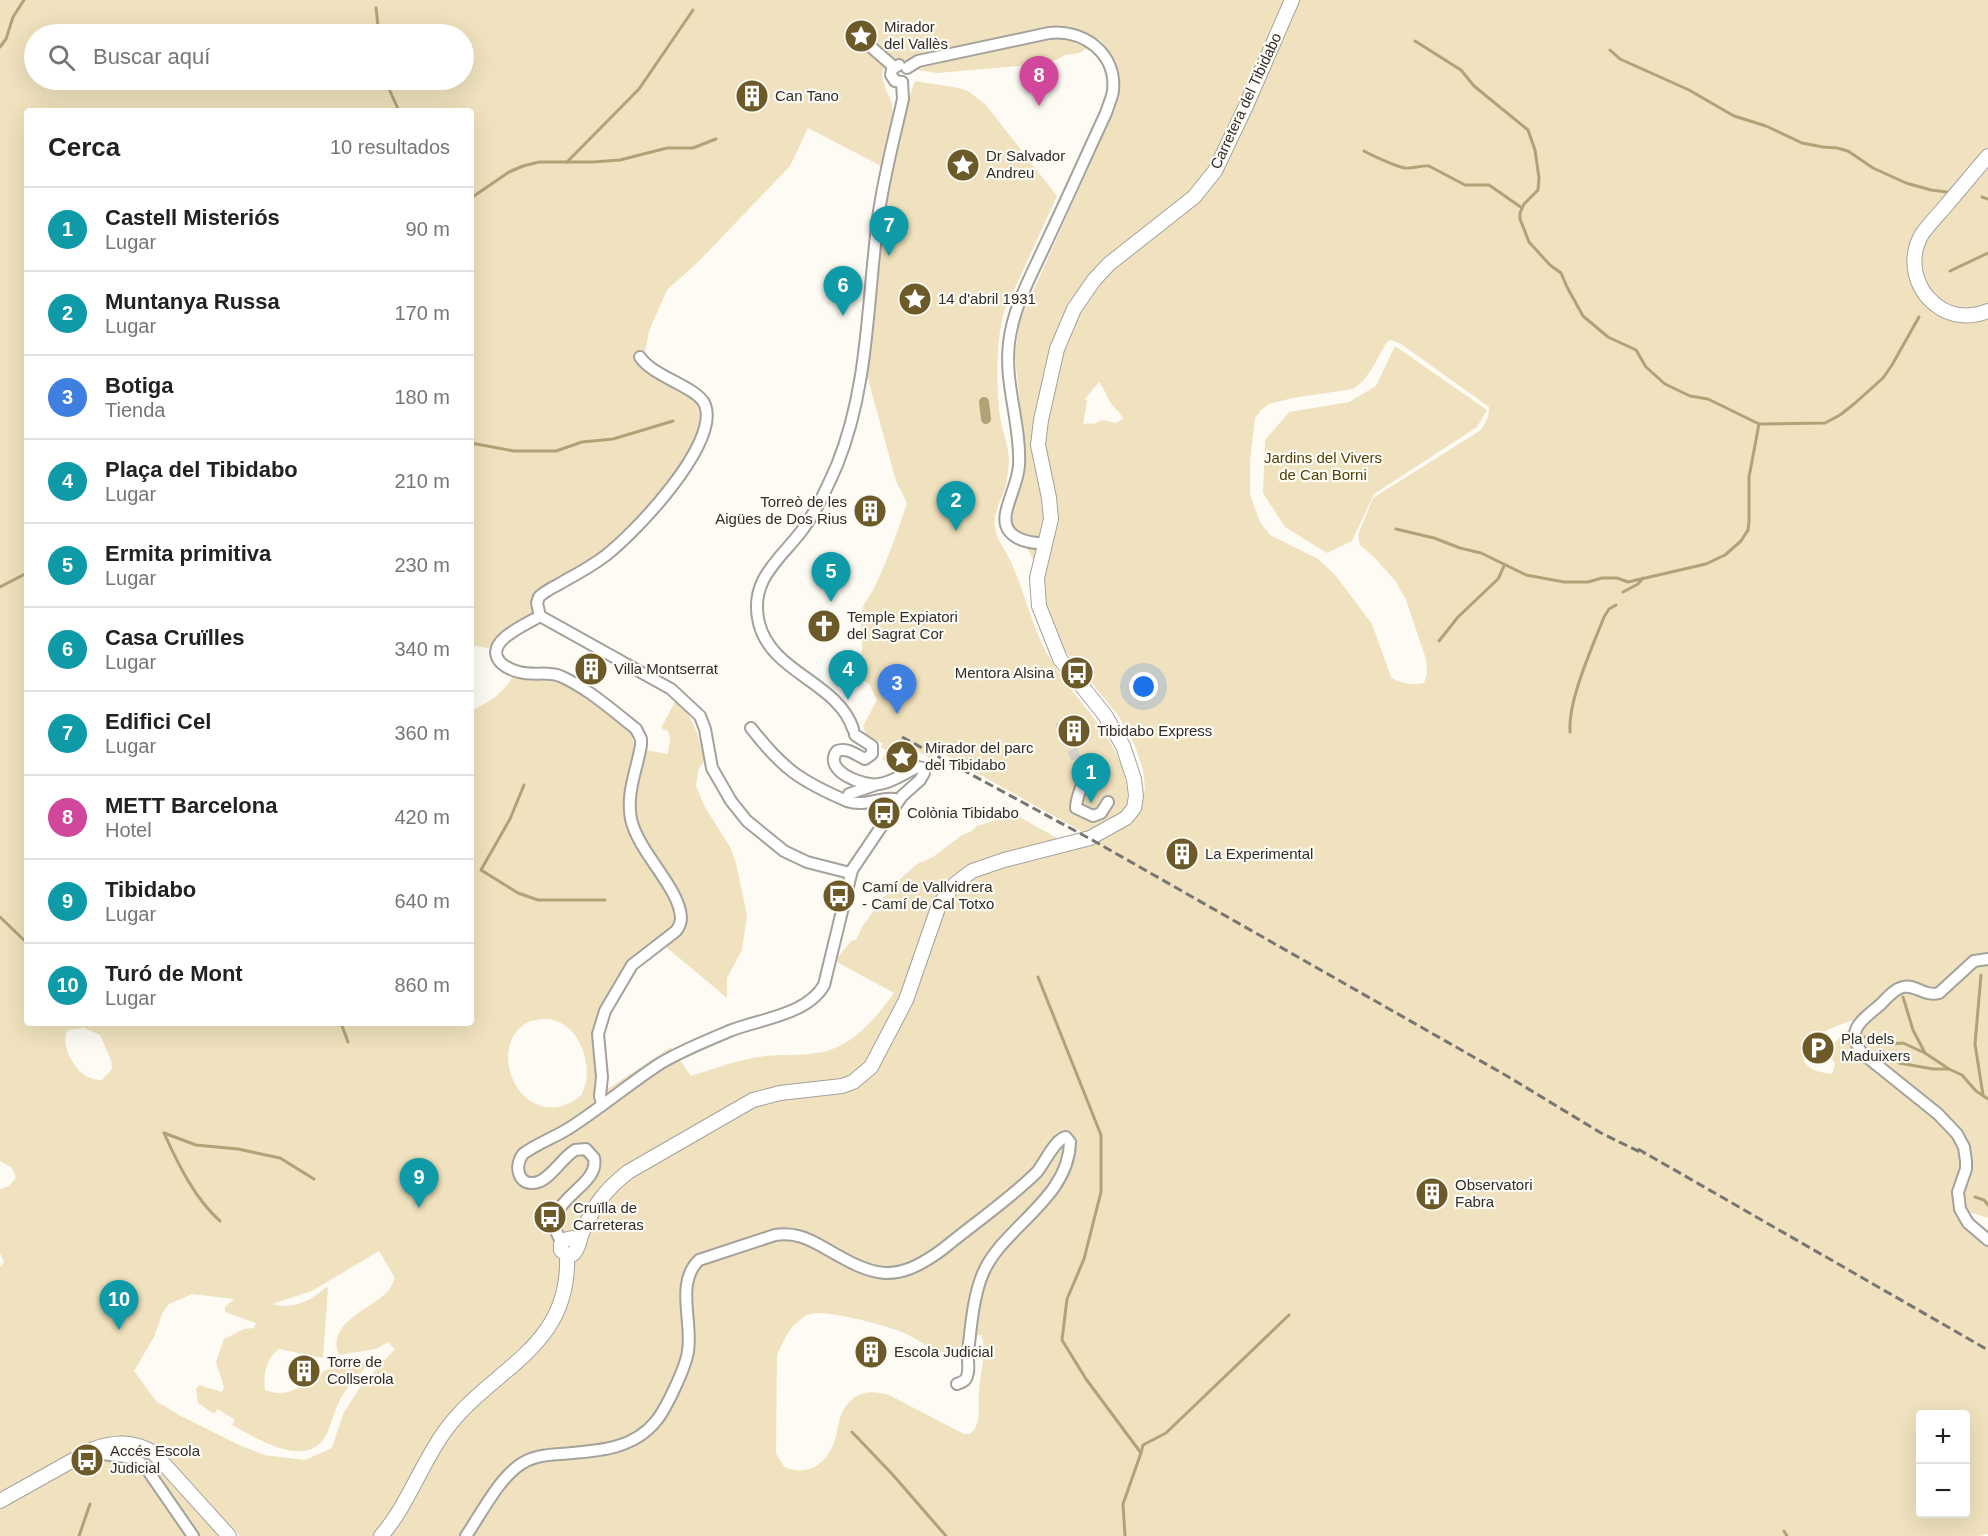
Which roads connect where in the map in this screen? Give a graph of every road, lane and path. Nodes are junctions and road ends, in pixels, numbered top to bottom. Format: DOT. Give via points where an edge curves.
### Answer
graph roads {
  1 [pos="1292,0"];
  2 [pos="864,40"];
  3 [pos="894,68"];
  4 [pos="907,68"];
  5 [pos="902,82"];
  6 [pos="1988,156"];
  7 [pos="1988,164"];
  8 [pos="1988,305"];
  9 [pos="1988,311"];
  10 [pos="640,357"];
  11 [pos="1046,543"];
  12 [pos="540,616"];
  13 [pos="751,728"];
  14 [pos="1089,766"];
  15 [pos="875,785"];
  16 [pos="899,800"];
  17 [pos="847,801"];
  18 [pos="1108,802"];
  19 [pos="850,873"];
  20 [pos="1988,959"];
  21 [pos="602,1105"];
  22 [pos="1988,1240"];
  23 [pos="565,1248"];
  24 [pos="957,1384"];
  25 [pos="93,1449"];
  26 [pos="0,1501"];
  27 [pos="193,1536"];
  28 [pos="229,1536"];
  29 [pos="381,1536"];
  30 [pos="466,1536"];
  1 -- 11 [label="street, Carretera del Tibidabo" via="1215,171 1194,197 1109,264 1084,294 1070,319 1058,349 1039,433 1051,519"];
  2 -- 3 [label="street"];
  3 -- 4 [label="street"];
  3 -- 5 [label="street" via="892,77"];
  4 -- 5 [label="street" via="908,76"];
  4 -- 11 [label="street" via="918,61 1065,32 1095,45 1112,72 1113,89 1106,113 1021,298 1009,340 1008,372 1019,458 1005,518 1018,539"];
  5 -- 15 [label="street" via="903,99 878,217 861,387 837,465 811,517 772,564 758,598 759,622 769,646 843,710 854,732 872,746 872,754 865,759 842,749 834,754 834,765 843,774"];
  6 -- 9 [label="street" via="1923,234 1914,267 1922,289 1941,309 1962,316"];
  7 -- 8 [label="street" via="1936,226 1920,259 1924,282 1942,303 1969,310"];
  10 -- 12 [label="street" via="652,370 701,399 706,410 700,445 675,483 615,548 539,597"];
  11 -- 23 [label="street, Carretera del Tibidabo" via="1036,584 1041,616 1060,659 1105,715 1123,746 1135,787 1133,811 1090,838 982,867 964,876 939,905 906,1000 863,1075 842,1086 759,1097 646,1162 616,1182 598,1201 575,1252"];
  12 -- 19 [label="street" via="671,688 700,716 712,768 747,821 784,851 807,862"];
  12 -- 21 [label="street" via="498,644 495,653 499,662 518,672 558,675 636,729 641,745 631,782 633,827 674,897 681,920 676,931 632,965 604,1011 598,1034"];
  13 -- 17 [label="street" via="773,756 793,773"];
  14 -- 18 [label="street" via="1076,807 1093,816 1101,813"];
  15 -- 16 [label="street" via="923,768 922,777"];
  15 -- 17 [label="street" via="849,794"];
  16 -- 17 [label="street" via="858,805"];
  16 -- 19 [label="street"];
  19 -- 21 [label="street" via="828,975 815,998 663,1062"];
  20 -- 22 [label="street" via="1974,961 1940,993 1903,987 1896,991 1861,1020 1855,1037 1862,1053 1957,1134 1966,1161 1958,1192 1960,1209 1968,1223"];
  21 -- 23 [label="street" via="528,1151 518,1162 520,1177 535,1183 575,1150 586,1149 592,1154 593,1171 555,1218 555,1230"];
  23 -- 29 [label="street" via="568,1275 551,1322 539,1340 446,1429"];
  24 -- 30 [label="street" via="967,1377 974,1311 984,1271 1057,1182 1069,1154 1070,1142 1066,1137 1059,1139 1023,1184 943,1249 908,1270 883,1274 866,1270 809,1239 787,1234 699,1260 686,1283 687,1358 657,1420 620,1446 541,1456 521,1463 502,1482"];
  25 -- 26 [label="street"];
  25 -- 27 [label="street" via="100,1454 132,1458 144,1465"];
  25 -- 28 [label="street" via="126,1443 154,1453"];
}
